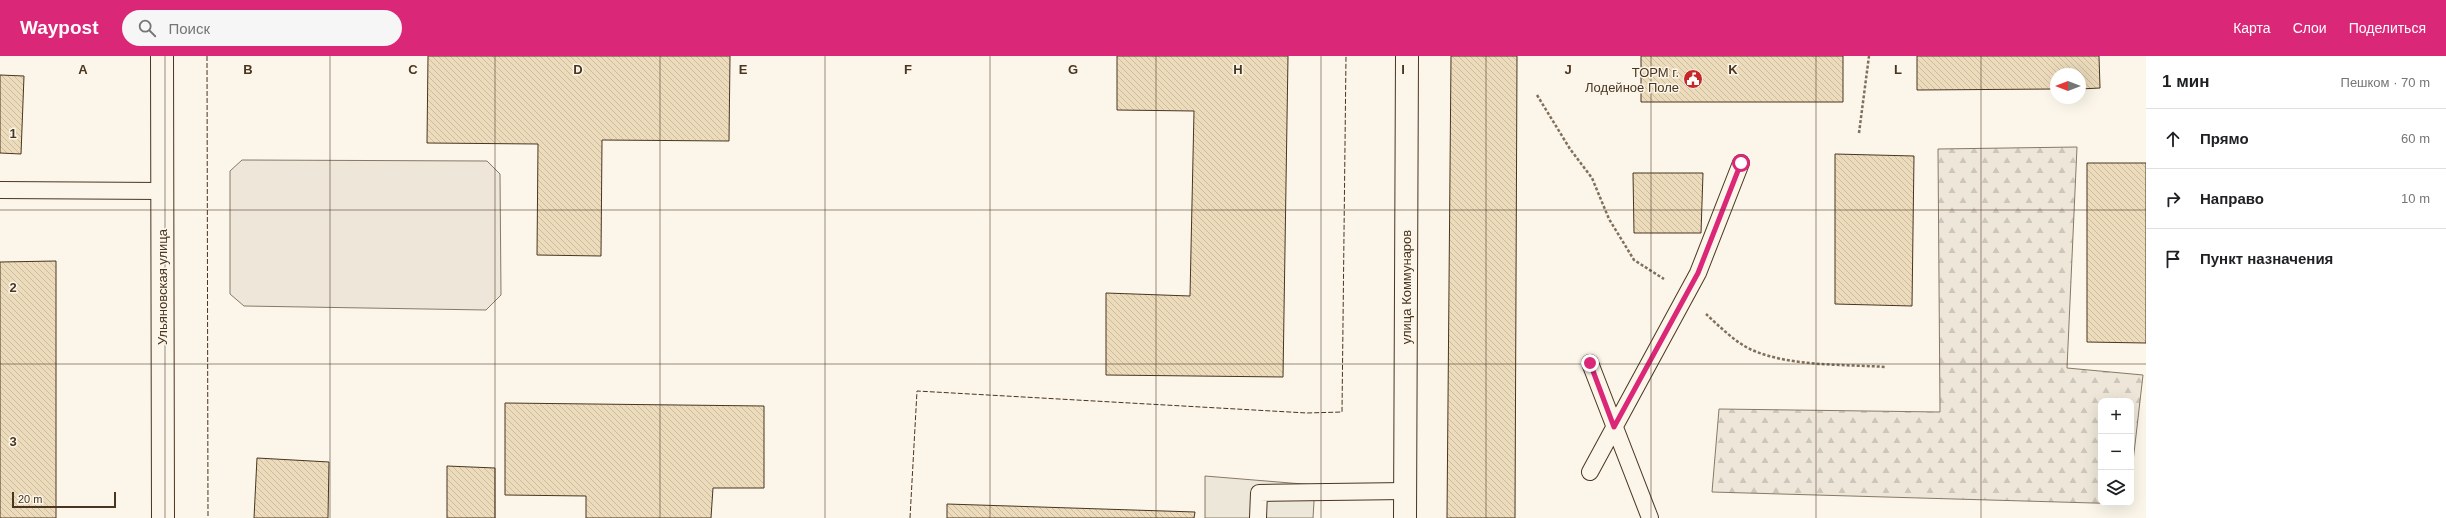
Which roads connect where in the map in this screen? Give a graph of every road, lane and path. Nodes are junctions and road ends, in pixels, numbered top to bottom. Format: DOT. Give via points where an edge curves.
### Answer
graph roads {
  1 [pos="162,56"];
  2 [pos="1407,56"];
  3 [pos="1869,56"];
  4 [pos="1860,133"];
  5 [pos="1741,163"];
  6 [pos="0,190"];
  7 [pos="162,191"];
  8 [pos="1590,363"];
  9 [pos="1614,427"];
  10 [pos="1590,472"];
  11 [pos="1405,491"];
  12 [pos="163,518"];
  13 [pos="1258,518"];
  14 [pos="1405,518"];
  15 [pos="1650,518"];
  1 -- 7 [label="street, Ульяновская улица"];
  2 -- 11 [label="street, улица Коммунаров"];
  3 -- 4 [label="path"];
  5 -- 9 [label="lane" via="1698,273"];
  6 -- 7 [label="lane"];
  7 -- 12 [label="street, Ульяновская улица"];
  8 -- 9 [label="lane"];
  9 -- 10 [label="lane"];
  9 -- 15 [label="lane"];
  11 -- 13 [label="lane" via="1259,493"];
  11 -- 14 [label="street, улица Коммунаров"];
}
